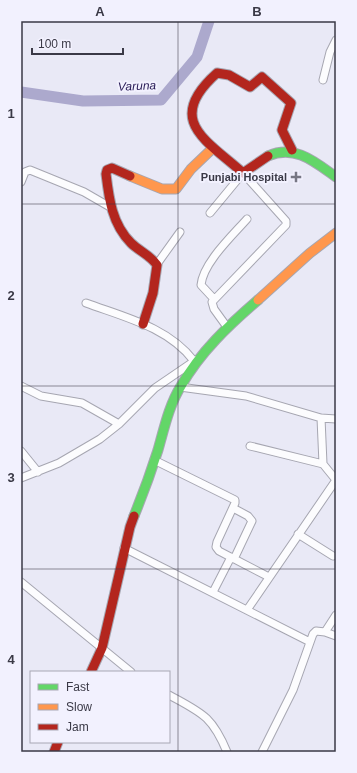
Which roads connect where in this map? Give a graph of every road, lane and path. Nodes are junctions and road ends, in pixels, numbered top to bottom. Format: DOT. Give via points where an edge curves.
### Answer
graph roads {
  1 [pos="336,40"];
  2 [pos="324,80"];
  3 [pos="213,148"];
  4 [pos="292,150"];
  5 [pos="244,173"];
  6 [pos="336,177"];
  7 [pos="21,182"];
  8 [pos="110,207"];
  9 [pos="210,213"];
  10 [pos="247,219"];
  11 [pos="180,232"];
  12 [pos="336,233"];
  13 [pos="156,264"];
  14 [pos="214,299"];
  15 [pos="86,303"];
  16 [pos="143,324"];
  17 [pos="227,327"];
  18 [pos="197,360"];
  19 [pos="21,386"];
  20 [pos="180,387"];
  21 [pos="321,418"];
  22 [pos="336,419"];
  23 [pos="119,424"];
  24 [pos="250,446"];
  25 [pos="21,451"];
  26 [pos="154,460"];
  27 [pos="323,464"];
  28 [pos="38,472"];
  29 [pos="21,478"];
  30 [pos="336,480"];
  31 [pos="233,508"];
  32 [pos="298,534"];
  33 [pos="124,548"];
  34 [pos="333,556"];
  35 [pos="233,558"];
  36 [pos="269,577"];
  37 [pos="21,582"];
  38 [pos="213,592"];
  39 [pos="247,610"];
  40 [pos="336,615"];
  41 [pos="325,632"];
  42 [pos="336,636"];
  43 [pos="310,642"];
  44 [pos="102,648"];
  45 [pos="91,671"];
  46 [pos="130,671"];
  47 [pos="170,696"];
  48 [pos="227,752"];
  49 [pos="262,752"];
  1 -- 2 [label="street" via="330,52"];
  3 -- 4 [label="street" via="195,129 191,119 191,108 194,99 208,81 223,73 250,87 262,77 291,103 282,130"];
  3 -- 5 [label="street"];
  3 -- 8 [label="street" via="174,190 151,187 128,174 109,168 106,174"];
  4 -- 5 [label="street" via="283,150 266,156"];
  4 -- 6 [label="street" via="304,155"];
  5 -- 9 [label="street"];
  5 -- 14 [label="street" via="287,223"];
  7 -- 8 [label="street" via="25,172 30,170 84,192"];
  8 -- 13 [label="street" via="116,224 125,237"];
  10 -- 14 [label="street" via="212,260 204,274 200,285"];
  11 -- 13 [label="street"];
  12 -- 17 [label="street"];
  13 -- 16 [label="street" via="153,293"];
  14 -- 17 [label="street" via="212,306"];
  15 -- 16 [label="street"];
  16 -- 18 [label="street" via="179,344"];
  17 -- 18 [label="street"];
  18 -- 20 [label="street"];
  18 -- 23 [label="street" via="155,388"];
  19 -- 23 [label="street" via="41,396 82,403"];
  20 -- 21 [label="street" via="246,396"];
  20 -- 26 [label="street"];
  21 -- 22 [label="street"];
  21 -- 27 [label="street"];
  23 -- 28 [label="street" via="81,452"];
  24 -- 27 [label="street"];
  25 -- 28 [label="street"];
  26 -- 31 [label="street" via="233,498"];
  26 -- 33 [label="street"];
  27 -- 30 [label="street"];
  28 -- 29 [label="street"];
  30 -- 32 [label="street"];
  31 -- 35 [label="street" via="216,547"];
  31 -- 35 [label="street" via="252,521"];
  32 -- 34 [label="street"];
  32 -- 36 [label="street"];
  33 -- 38 [label="street"];
  33 -- 44 [label="street"];
  35 -- 36 [label="street"];
  35 -- 38 [label="street"];
  36 -- 39 [label="street"];
  37 -- 44 [label="street"];
  38 -- 39 [label="street"];
  39 -- 43 [label="street"];
  40 -- 41 [label="street"];
  41 -- 42 [label="street"];
  41 -- 43 [label="street" via="316,632"];
  43 -- 49 [label="street" via="293,690"];
  44 -- 45 [label="street"];
  44 -- 46 [label="street"];
  47 -- 48 [label="street" via="204,714 218,732"];
}
